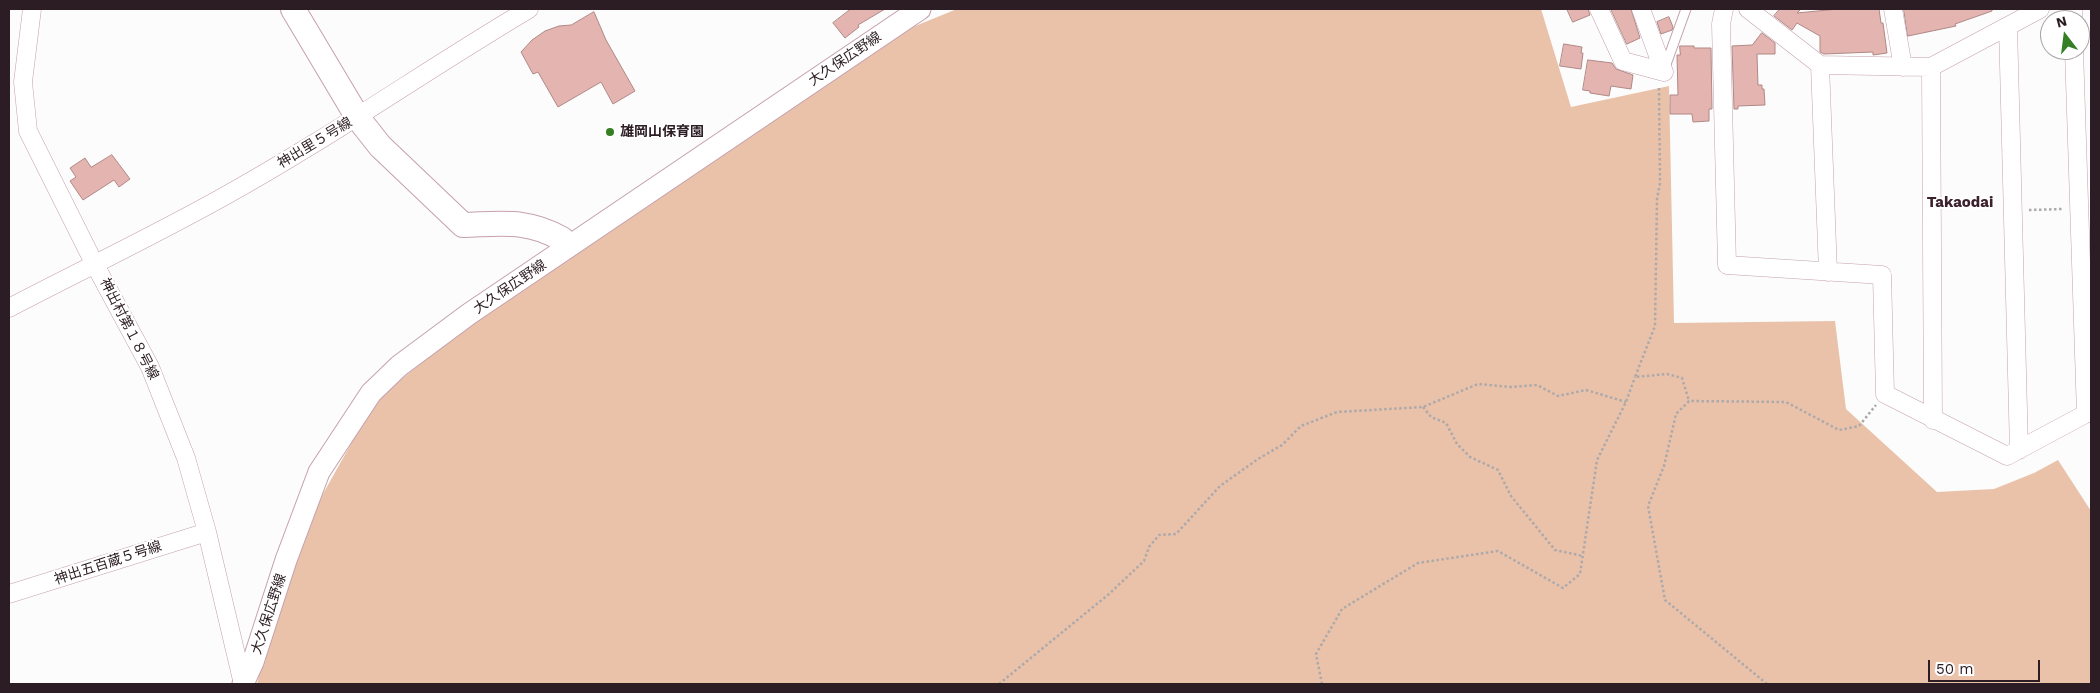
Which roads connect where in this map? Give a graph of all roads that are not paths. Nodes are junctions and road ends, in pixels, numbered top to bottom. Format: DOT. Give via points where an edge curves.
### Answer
graph roads {
  1 [pos="32,9"];
  2 [pos="293,9"];
  3 [pos="528,9"];
  4 [pos="920,9"];
  5 [pos="1599,9"];
  6 [pos="1640,9"];
  7 [pos="1686,9"];
  8 [pos="1724,9"];
  9 [pos="1748,9"];
  10 [pos="1893,9"];
  11 [pos="2040,9"];
  12 [pos="2008,26"];
  13 [pos="2074,60"];
  14 [pos="1820,65"];
  15 [pos="1903,67"];
  16 [pos="1931,67"];
  17 [pos="1664,72"];
  18 [pos="16,82"];
  19 [pos="358,118"];
  20 [pos="568,241"];
  21 [pos="94,263"];
  22 [pos="1828,272"];
  23 [pos="9,308"];
  24 [pos="2089,413"];
  25 [pos="1933,420"];
  26 [pos="2019,450"];
  27 [pos="207,532"];
  28 [pos="9,594"];
  29 [pos="243,684"];
  1 -- 18 [label="street, 神出村第１８号線"];
  2 -- 19 [label="main road"];
  3 -- 19 [label="street, 神出里５号線"];
  4 -- 20 [label="street, 大久保広野線"];
  5 -- 17 [label="street" via="1623,61"];
  6 -- 17 [label="street"];
  7 -- 17 [label="lane"];
  8 -- 22 [label="street" via="1721,24 1727,265"];
  9 -- 14 [label="street"];
  10 -- 15 [label="street"];
  11 -- 12 [label="street"];
  12 -- 16 [label="street"];
  12 -- 26 [label="street"];
  13 -- 24 [label="street"];
  14 -- 15 [label="street"];
  14 -- 22 [label="street"];
  15 -- 16 [label="street"];
  16 -- 25 [label="street"];
  18 -- 21 [label="street, 神出村第１８号線" via="28,130"];
  19 -- 20 [label="main road" via="380,146 463,225 519,224 544,229"];
  19 -- 21 [label="street, 神出里５号線" via="223,197"];
  20 -- 29 [label="street, 大久保広野線" via="399,366 371,393 319,472"];
  21 -- 23 [label="street, 神出里５号線"];
  21 -- 27 [label="street, 神出村第１８号線" via="150,367 186,458"];
  22 -- 25 [label="street" via="1882,275 1885,394"];
  24 -- 26 [label="street"];
  25 -- 26 [label="street" via="2007,456"];
  27 -- 28 [label="street, 神出五百蔵５号線"];
  27 -- 29 [label="street, 神出村第１８号線"];
}
